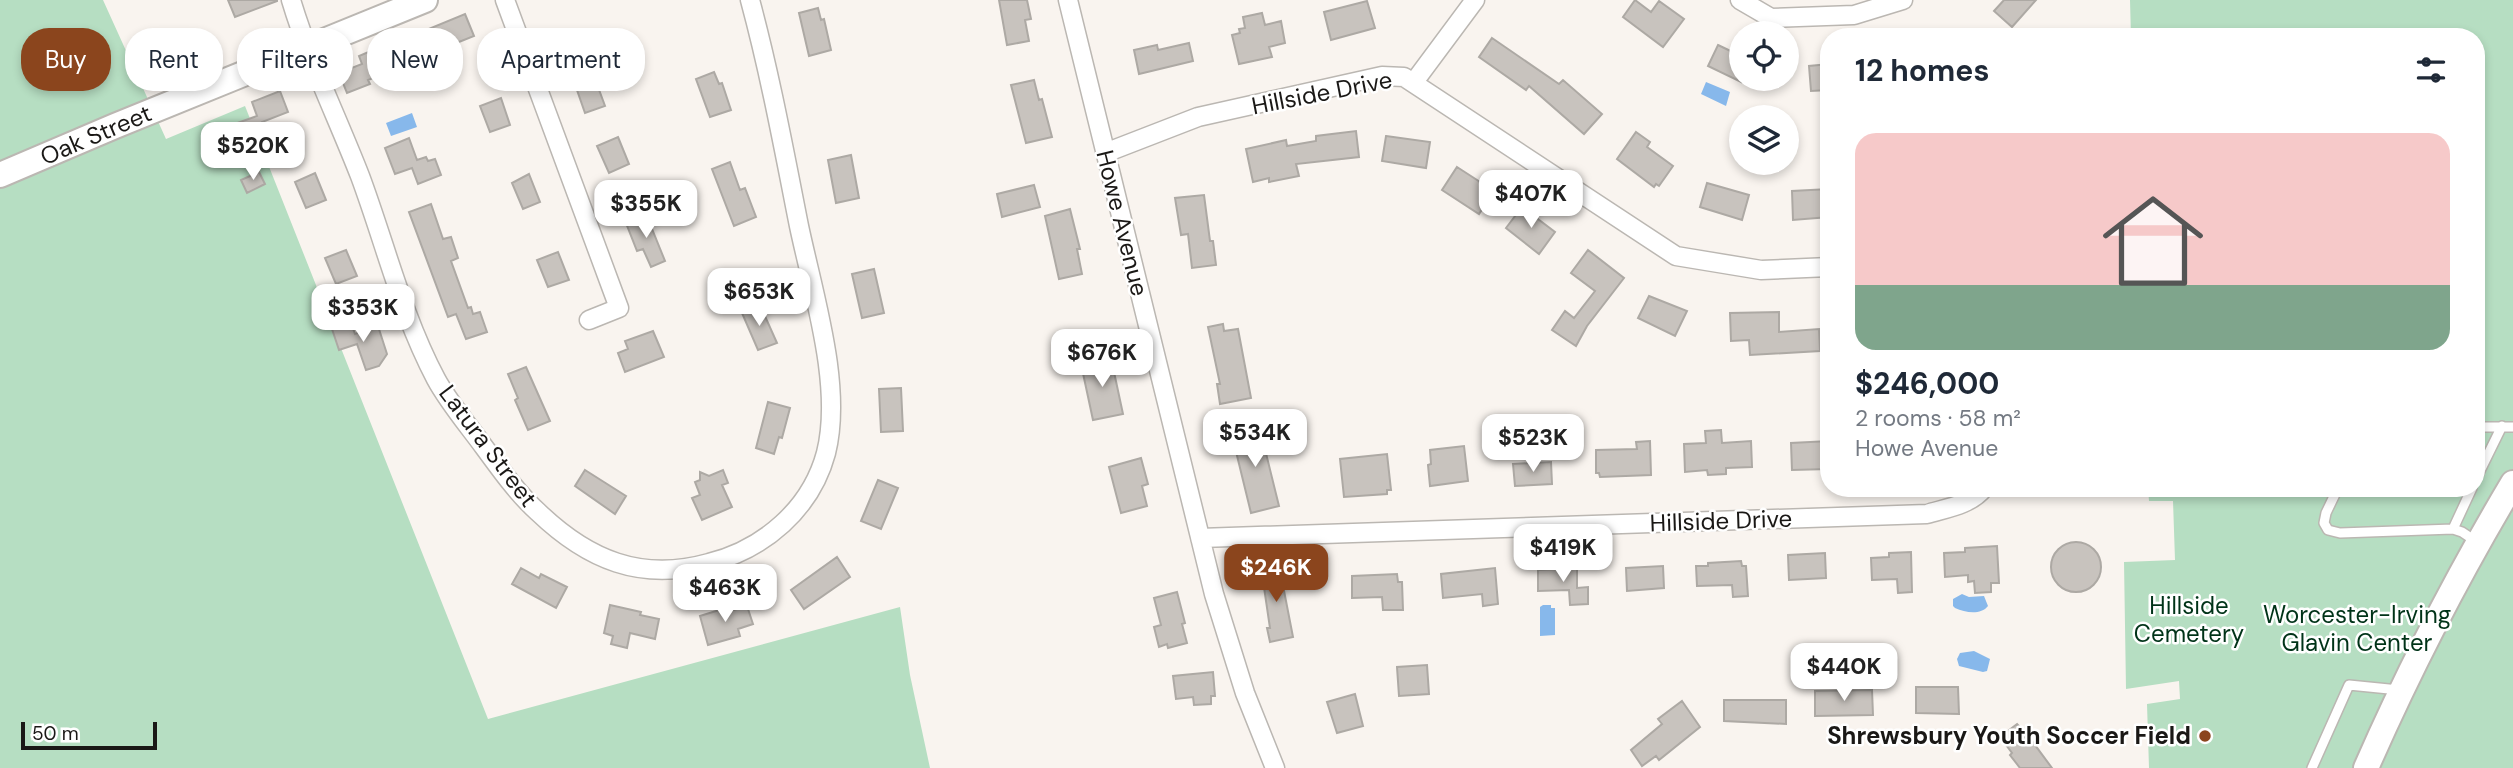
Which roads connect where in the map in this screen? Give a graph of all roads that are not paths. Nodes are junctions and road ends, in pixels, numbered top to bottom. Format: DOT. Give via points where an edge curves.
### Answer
graph roads {
  1 [pos="291,0"];
  2 [pos="425,0"];
  3 [pos="505,0"];
  4 [pos="750,0"];
  5 [pos="1068,0"];
  6 [pos="1475,0"];
  7 [pos="1740,0"];
  8 [pos="1903,0"];
  9 [pos="300,28"];
  10 [pos="353,29"];
  11 [pos="237,76"];
  12 [pos="1414,82"];
  13 [pos="325,91"];
  14 [pos="1105,153"];
  15 [pos="0,175"];
  16 [pos="1820,267"];
  17 [pos="589,320"];
  18 [pos="2502,426"];
  19 [pos="2485,427"];
  20 [pos="2513,427"];
  21 [pos="2485,461"];
  22 [pos="2513,483"];
  23 [pos="1975,497"];
  24 [pos="2334,497"];
  25 [pos="2468,497"];
  26 [pos="2452,529"];
  27 [pos="1200,538"];
  28 [pos="2477,542"];
  29 [pos="2400,690"];
  30 [pos="1275,768"];
  31 [pos="2312,768"];
  32 [pos="2366,768"];
  1 -- 9 [label="street, Latura Street"];
  2 -- 10 [label="street, Oak Street"];
  3 -- 17 [label="street" via="619,308"];
  4 -- 13 [label="street, Latura Street" via="822,332 831,400 829,438 812,488 778,528 730,556 693,567 668,570 619,565 562,533 517,490 450,401 419,343"];
  5 -- 14 [label="street, Howe Avenue"];
  6 -- 12 [label="street"];
  7 -- 8 [label="street" via="1771,18 1854,15"];
  11 -- 15 [label="street, Oak Street"];
  12 -- 14 [label="street, Hillside Drive" via="1382,76 1198,117"];
  12 -- 16 [label="street, Hillside Drive" via="1676,256 1761,270"];
  14 -- 27 [label="street, Howe Avenue"];
  18 -- 19 [label="lane"];
  18 -- 20 [label="lane"];
  18 -- 21 [label="lane"];
  22 -- 28 [label="street"];
  23 -- 27 [label="street, Hillside Drive" via="1927,513"];
  24 -- 26 [label="lane" via="2324,523 2328,530"];
  25 -- 26 [label="lane"];
  26 -- 28 [label="lane"];
  27 -- 30 [label="street, Howe Avenue" via="1240,675"];
  28 -- 29 [label="street"];
  29 -- 31 [label="lane" via="2349,685"];
  29 -- 32 [label="street"];
}
